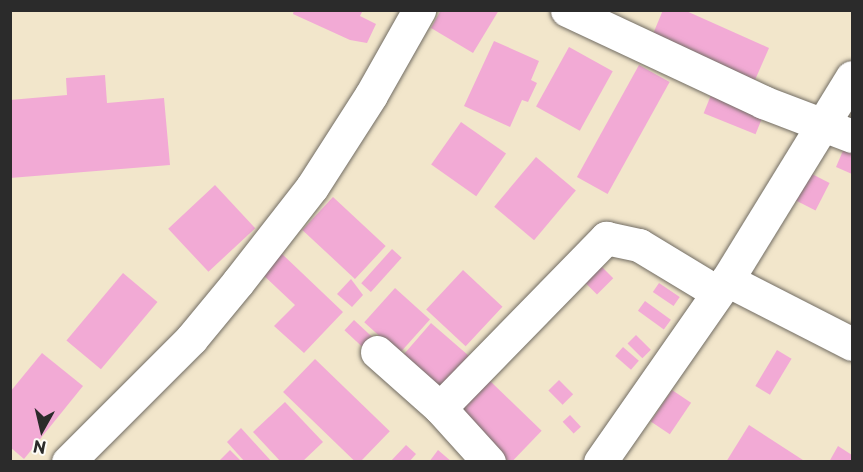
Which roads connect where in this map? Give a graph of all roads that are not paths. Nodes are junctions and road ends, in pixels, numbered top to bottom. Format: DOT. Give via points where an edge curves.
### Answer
graph roads {
  1 [pos="419,10"];
  2 [pos="567,10"];
  3 [pos="852,77"];
  4 [pos="839,130"];
  5 [pos="722,286"];
  6 [pos="852,344"];
  7 [pos="377,352"];
  8 [pos="440,408"];
  9 [pos="68,462"];
  10 [pos="489,462"];
  11 [pos="600,462"];
  1 -- 9 [label="street" via="372,95 312,187 191,339"];
  2 -- 4 [label="street" via="763,102"];
  3 -- 4 [label="street"];
  4 -- 5 [label="street"];
  5 -- 6 [label="street"];
  5 -- 8 [label="street" via="639,245 606,238"];
  5 -- 11 [label="street"];
  7 -- 8 [label="street"];
  8 -- 10 [label="street"];
}
